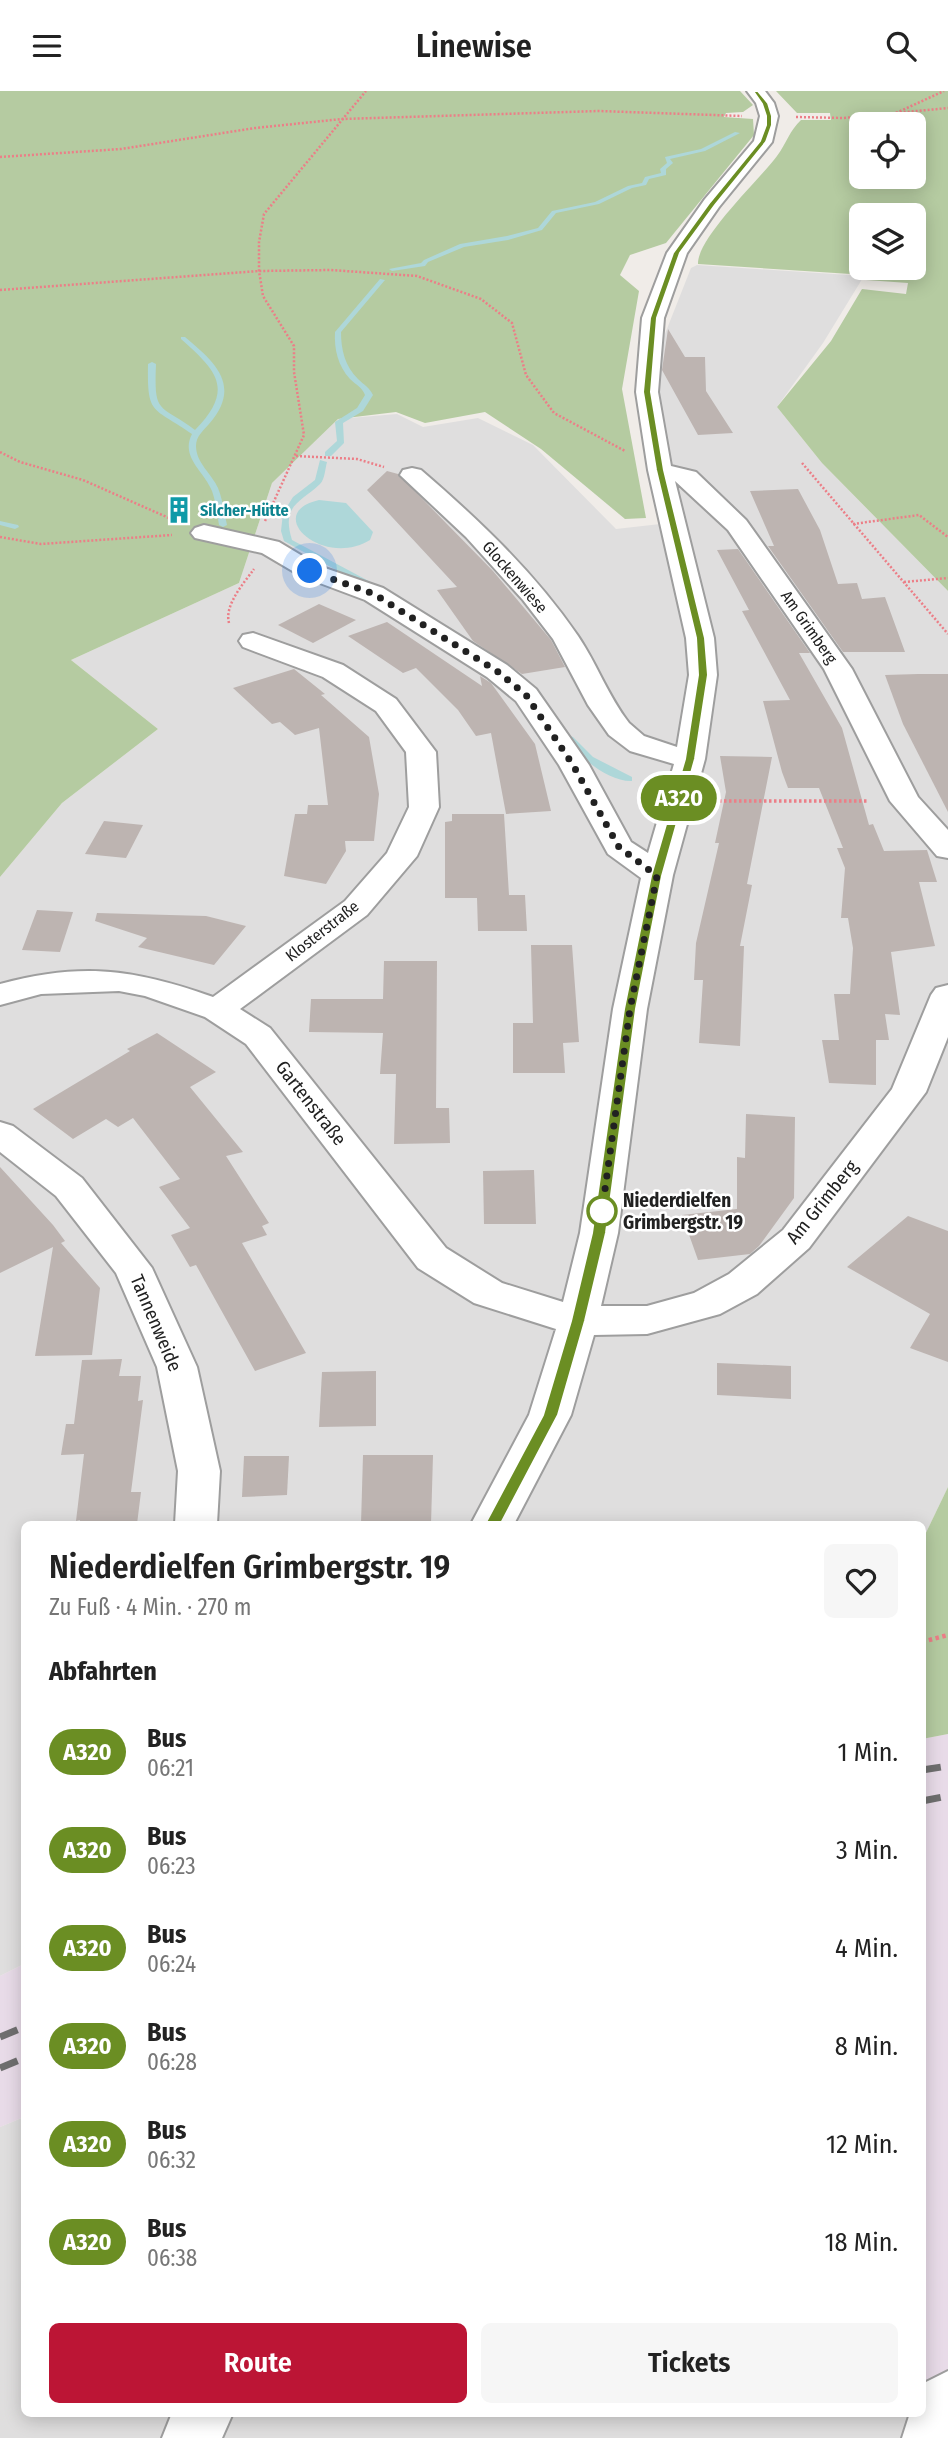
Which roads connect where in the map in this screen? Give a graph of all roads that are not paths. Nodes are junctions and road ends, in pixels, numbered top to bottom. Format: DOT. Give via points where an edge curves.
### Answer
graph roads {
  1 [pos="756,91"];
  2 [pos="660,470"];
  3 [pos="412,475"];
  4 [pos="204,533"];
  5 [pos="253,641"];
  6 [pos="690,759"];
  7 [pos="948,849"];
  8 [pos="657,876"];
  9 [pos="0,995"];
  10 [pos="948,995"];
  11 [pos="217,1010"];
  12 [pos="0,1134"];
  13 [pos="578,1321"];
  14 [pos="195,1521"];
  15 [pos="494,1521"];
  16 [pos="948,2401"];
  17 [pos="201,2417"];
  18 [pos="192,2438"];
  19 [pos="932,2438"];
  1 -- 2 [label="street" via="769,116 763,142 677,253 653,318 647,392"];
  2 -- 6 [label="street" via="701,638 703,675"];
  2 -- 7 [label="street, Am Grimberg" via="687,477 737,525 838,669 905,801"];
  3 -- 6 [label="street, Glockenwiese" via="511,569 565,638 630,741"];
  4 -- 8 [label="street" via="270,547 310,571 374,594 497,671 526,695 573,765 619,847"];
  5 -- 11 [label="street, Klosterstraße" via="334,671 386,705 421,752 424,807 401,856 356,908"];
  6 -- 8 [label="street"];
  8 -- 13 [label="street" via="630,1009 599,1233"];
  9 -- 11 [label="street, Gartenstraße" via="40,984 119,981 152,986"];
  10 -- 13 [label="street, Am Grimberg" via="908,1092 796,1239 743,1284 706,1304 647,1320"];
  11 -- 13 [label="street, Gartenstraße" via="258,1036 432,1258 488,1293"];
  12 -- 14 [label="street, Tannenweide" via="69,1187 133,1268 177,1367 199,1471"];
  13 -- 15 [label="street" via="550,1415"];
  16 -- 19 [label="street" via="942,2406"];
  17 -- 18 [label="street"];
}
